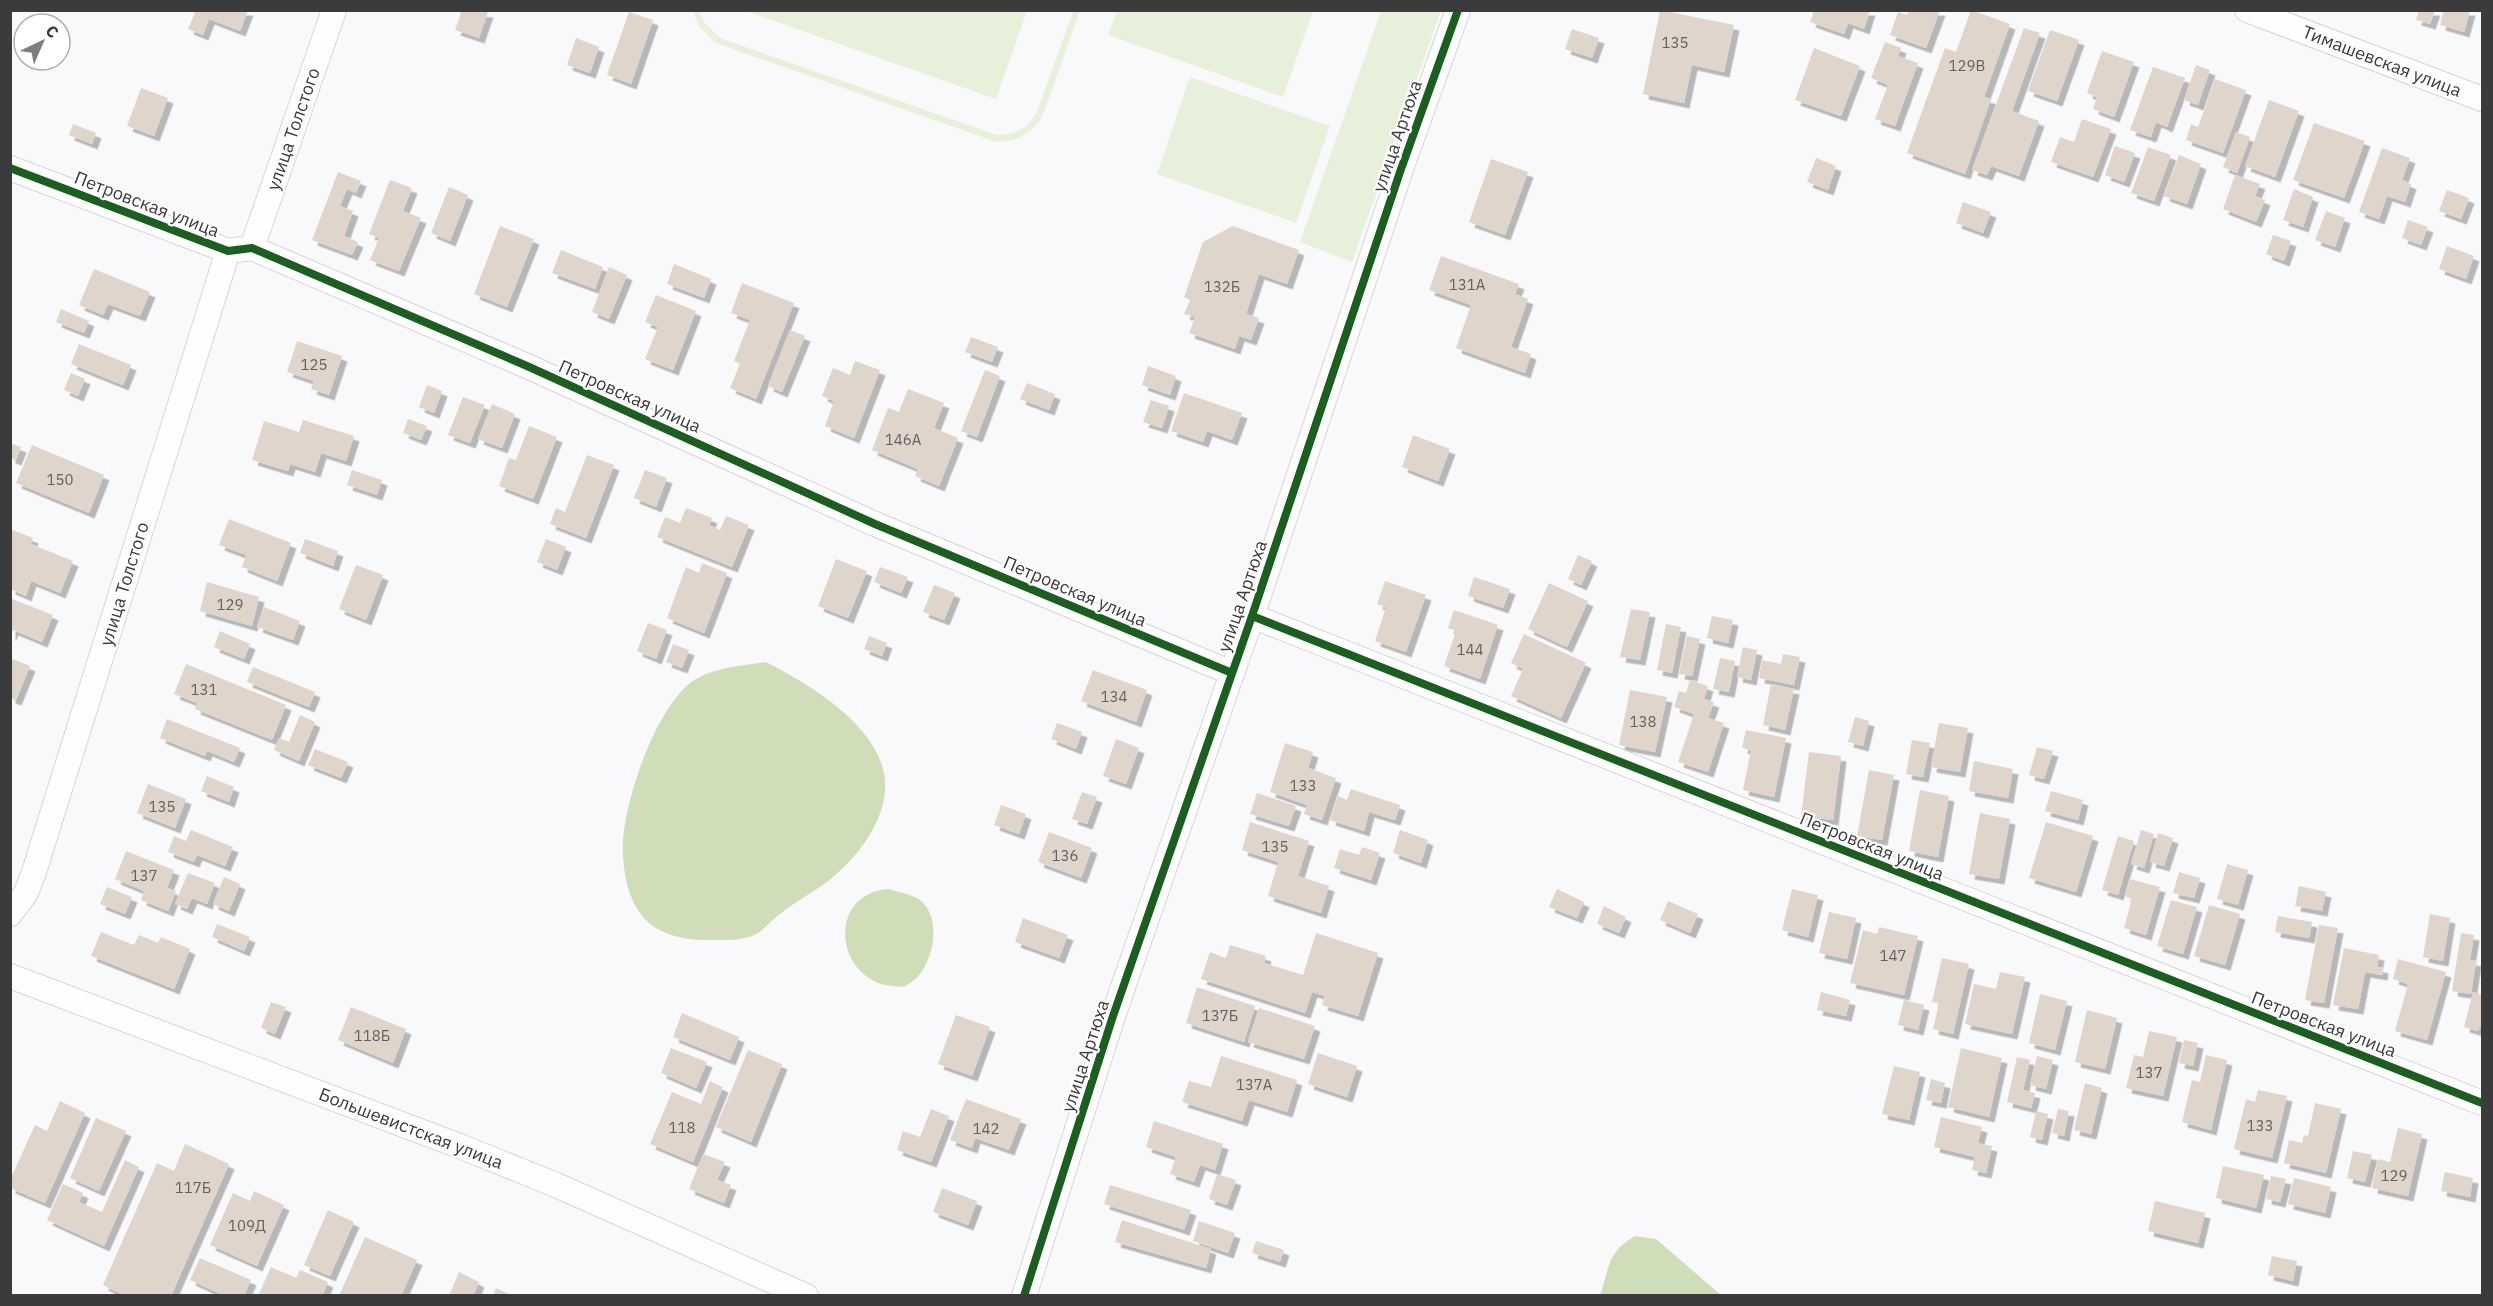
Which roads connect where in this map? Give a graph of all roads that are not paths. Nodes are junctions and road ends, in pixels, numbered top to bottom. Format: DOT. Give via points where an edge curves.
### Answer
graph roads {
  1 [pos="334,10"];
  2 [pos="1458,10"];
  3 [pos="2247,10"];
  4 [pos="2482,99"];
  5 [pos="10,168"];
  6 [pos="252,248"];
  7 [pos="228,250"];
  8 [pos="1252,615"];
  9 [pos="1232,673"];
  10 [pos="10,914"];
  11 [pos="10,976"];
  12 [pos="2482,1103"];
  13 [pos="806,1296"];
  14 [pos="1024,1296"];
  1 -- 6 [label="street, улица Толстого"];
  2 -- 8 [label="street, улица Артюха"];
  3 -- 4 [label="street, Тимашевская улица"];
  5 -- 7 [label="street, Петровская улица"];
  6 -- 7 [label="street, Петровская улица"];
  6 -- 9 [label="street, Петровская улица" via="527,366 875,524"];
  7 -- 10 [label="street, улица Толстого" via="34,872 26,893"];
  8 -- 9 [label="street, улица Артюха"];
  8 -- 12 [label="street, Петровская улица"];
  9 -- 14 [label="street, улица Артюха" via="1116,1008"];
  11 -- 13 [label="street, Большевистская улица" via="462,1147"];
}
